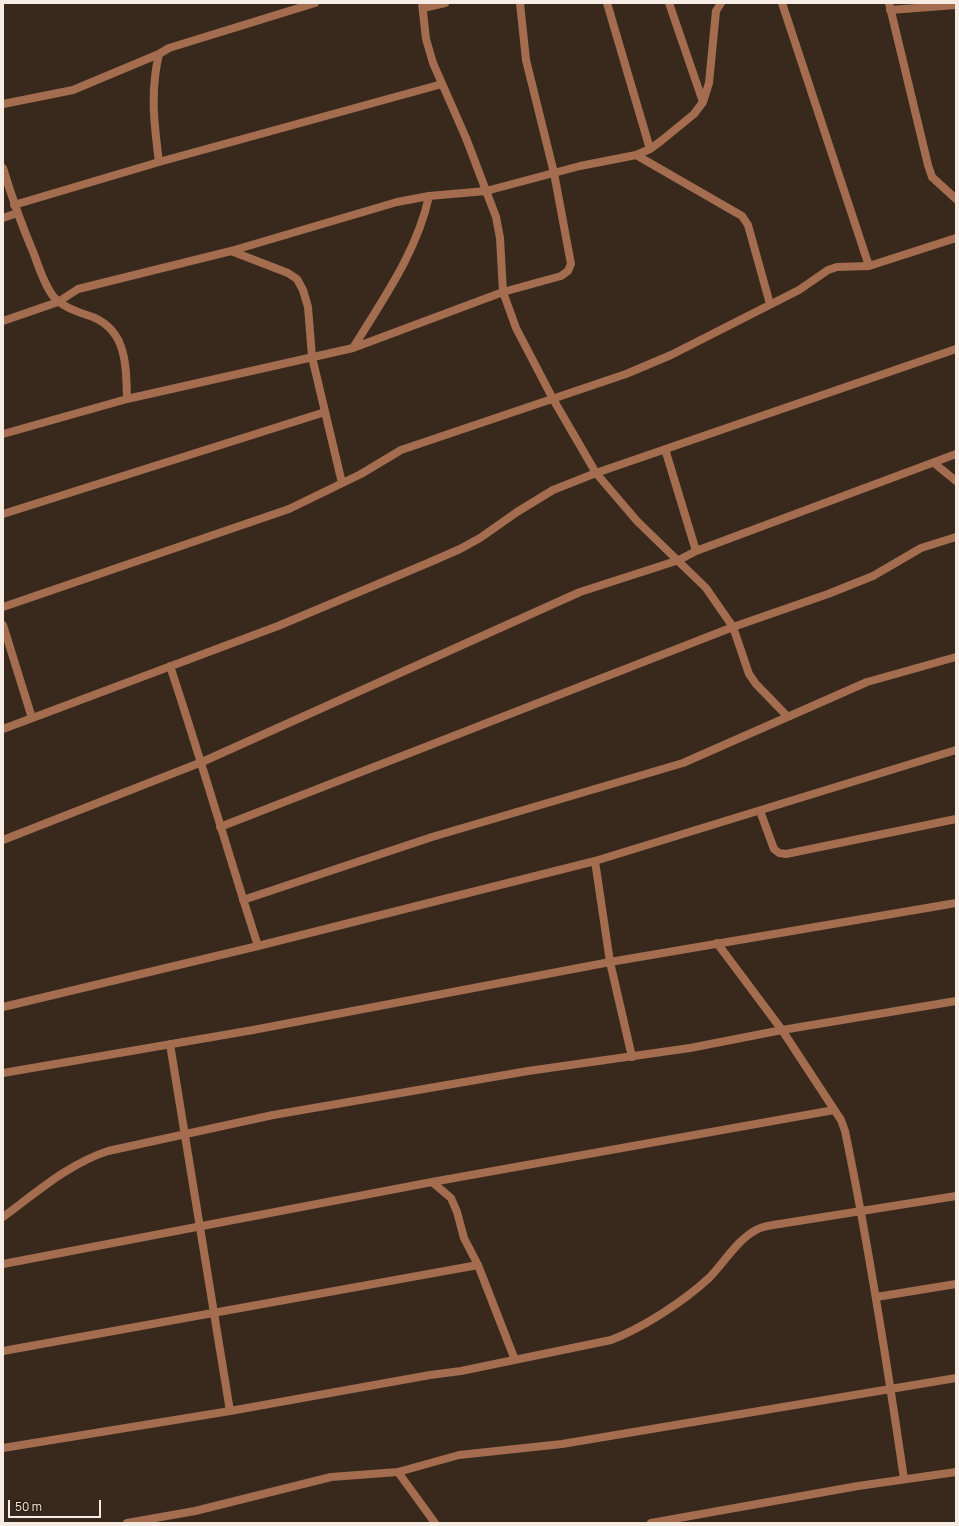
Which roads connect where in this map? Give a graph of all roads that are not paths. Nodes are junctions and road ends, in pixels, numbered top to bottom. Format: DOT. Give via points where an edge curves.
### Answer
graph roads {
  1 [pos="288,3"];
  2 [pos="315,3"];
  3 [pos="445,3"];
  4 [pos="520,3"];
  5 [pos="607,3"];
  6 [pos="669,3"];
  7 [pos="721,3"];
  8 [pos="782,3"];
  9 [pos="956,5"];
  10 [pos="423,6"];
  11 [pos="889,6"];
  12 [pos="296,8"];
  13 [pos="159,54"];
  14 [pos="442,84"];
  15 [pos="703,102"];
  16 [pos="3,104"];
  17 [pos="650,149"];
  18 [pos="636,155"];
  19 [pos="159,162"];
  20 [pos="3,168"];
  21 [pos="554,173"];
  22 [pos="486,191"];
  23 [pos="429,196"];
  24 [pos="956,199"];
  25 [pos="14,205"];
  26 [pos="18,213"];
  27 [pos="3,218"];
  28 [pos="956,238"];
  29 [pos="231,251"];
  30 [pos="869,266"];
  31 [pos="504,292"];
  32 [pos="58,302"];
  33 [pos="770,304"];
  34 [pos="3,321"];
  35 [pos="353,348"];
  36 [pos="956,349"];
  37 [pos="312,358"];
  38 [pos="128,398"];
  39 [pos="553,399"];
  40 [pos="325,412"];
  41 [pos="3,434"];
  42 [pos="665,449"];
  43 [pos="956,454"];
  44 [pos="934,463"];
  45 [pos="596,473"];
  46 [pos="956,481"];
  47 [pos="342,483"];
  48 [pos="3,514"];
  49 [pos="956,538"];
  50 [pos="696,551"];
  51 [pos="679,560"];
  52 [pos="3,607"];
  53 [pos="3,625"];
  54 [pos="733,627"];
  55 [pos="5,638"];
  56 [pos="956,657"];
  57 [pos="170,666"];
  58 [pos="787,716"];
  59 [pos="32,718"];
  60 [pos="3,729"];
  61 [pos="956,750"];
  62 [pos="202,762"];
  63 [pos="760,811"];
  64 [pos="956,819"];
  65 [pos="220,827"];
  66 [pos="3,840"];
  67 [pos="595,861"];
  68 [pos="243,900"];
  69 [pos="956,903"];
  70 [pos="717,944"];
  71 [pos="258,946"];
  72 [pos="610,962"];
  73 [pos="956,1001"];
  74 [pos="3,1007"];
  75 [pos="782,1030"];
  76 [pos="170,1044"];
  77 [pos="632,1057"];
  78 [pos="3,1073"];
  79 [pos="834,1110"];
  80 [pos="184,1134"];
  81 [pos="432,1182"];
  82 [pos="956,1196"];
  83 [pos="862,1212"];
  84 [pos="3,1217"];
  85 [pos="201,1225"];
  86 [pos="3,1264"];
  87 [pos="478,1265"];
  88 [pos="956,1284"];
  89 [pos="876,1297"];
  90 [pos="214,1312"];
  91 [pos="3,1351"];
  92 [pos="515,1360"];
  93 [pos="956,1378"];
  94 [pos="891,1389"];
  95 [pos="230,1411"];
  96 [pos="3,1448"];
  97 [pos="398,1472"];
  98 [pos="956,1472"];
  99 [pos="904,1480"];
  100 [pos="127,1523"];
  101 [pos="435,1523"];
  102 [pos="651,1523"];
  1 -- 12 [label="street"];
  2 -- 12 [label="street"];
  3 -- 10 [label="street"];
  4 -- 21 [label="street" via="526,60"];
  5 -- 17 [label="street"];
  6 -- 15 [label="street"];
  7 -- 15 [label="street" via="716,11 709,83"];
  8 -- 30 [label="street"];
  9 -- 11 [label="street"];
  10 -- 14 [label="street" via="426,39"];
  11 -- 24 [label="street" via="932,177"];
  12 -- 13 [label="street" via="169,48"];
  13 -- 16 [label="street" via="73,90"];
  13 -- 19 [label="street" via="152,108"];
  14 -- 19 [label="street"];
  14 -- 22 [label="street"];
  15 -- 17 [label="street" via="694,114"];
  17 -- 18 [label="street"];
  18 -- 21 [label="street"];
  18 -- 33 [label="street" via="742,216 748,225"];
  19 -- 25 [label="street"];
  20 -- 25 [label="street"];
  21 -- 22 [label="street"];
  21 -- 31 [label="street" via="571,264 562,276"];
  22 -- 23 [label="street"];
  22 -- 31 [label="street" via="496,217 500,238"];
  23 -- 29 [label="street" via="397,202"];
  23 -- 35 [label="street" via="424,219 406,260"];
  25 -- 26 [label="street"];
  26 -- 27 [label="street"];
  26 -- 32 [label="street" via="47,288"];
  28 -- 30 [label="street"];
  29 -- 32 [label="street" via="78,289"];
  29 -- 37 [label="street" via="288,273 297,279 308,308"];
  30 -- 33 [label="street" via="837,267 828,270 799,290"];
  31 -- 35 [label="street"];
  31 -- 39 [label="street" via="516,328"];
  32 -- 34 [label="street"];
  32 -- 38 [label="street" via="98,318 109,328 122,347"];
  33 -- 39 [label="street" via="671,355 626,374"];
  35 -- 37 [label="street"];
  36 -- 42 [label="street"];
  37 -- 38 [label="street"];
  37 -- 40 [label="street"];
  38 -- 41 [label="street"];
  39 -- 45 [label="street"];
  39 -- 47 [label="street" via="401,450"];
  40 -- 47 [label="street"];
  40 -- 48 [label="street"];
  42 -- 45 [label="street"];
  42 -- 50 [label="street"];
  43 -- 44 [label="street"];
  44 -- 46 [label="street"];
  44 -- 50 [label="street"];
  45 -- 51 [label="street" via="642,526"];
  45 -- 57 [label="street" via="553,490 460,549 278,626"];
  47 -- 52 [label="street" via="289,509"];
  49 -- 54 [label="street" via="921,548 873,576 853,584"];
  50 -- 51 [label="street"];
  51 -- 54 [label="street" via="706,588"];
  51 -- 62 [label="street" via="580,592"];
  53 -- 55 [label="street"];
  54 -- 58 [label="street" via="749,674"];
  54 -- 65 [label="street"];
  55 -- 59 [label="street"];
  56 -- 58 [label="street" via="867,682"];
  57 -- 59 [label="street"];
  57 -- 62 [label="street"];
  58 -- 68 [label="street" via="683,762 432,836"];
  59 -- 60 [label="street"];
  61 -- 63 [label="street"];
  62 -- 65 [label="street"];
  62 -- 66 [label="street"];
  63 -- 64 [label="street" via="774,849 786,854"];
  63 -- 67 [label="street"];
  65 -- 68 [label="street"];
  67 -- 71 [label="street"];
  67 -- 72 [label="street"];
  68 -- 71 [label="street"];
  69 -- 70 [label="street"];
  70 -- 72 [label="street"];
  70 -- 75 [label="street"];
  71 -- 74 [label="street"];
  72 -- 76 [label="street"];
  72 -- 77 [label="street"];
  73 -- 75 [label="street"];
  75 -- 77 [label="street"];
  75 -- 79 [label="street"];
  76 -- 78 [label="street"];
  76 -- 80 [label="street"];
  77 -- 80 [label="street" via="528,1071 289,1112"];
  79 -- 81 [label="street"];
  79 -- 83 [label="street" via="845,1131"];
  80 -- 84 [label="street" via="88,1157"];
  80 -- 85 [label="street"];
  81 -- 85 [label="street"];
  81 -- 87 [label="street" via="451,1198 464,1238"];
  82 -- 83 [label="street"];
  83 -- 89 [label="street"];
  83 -- 92 [label="street" via="757,1229 685,1297 632,1332 611,1340"];
  85 -- 86 [label="street"];
  85 -- 90 [label="street"];
  87 -- 90 [label="street"];
  87 -- 92 [label="street"];
  88 -- 89 [label="street"];
  89 -- 94 [label="street"];
  90 -- 91 [label="street"];
  90 -- 95 [label="street"];
  92 -- 95 [label="street" via="461,1372 430,1375"];
  93 -- 94 [label="street"];
  94 -- 97 [label="street" via="562,1444 459,1456"];
  94 -- 99 [label="street"];
  95 -- 96 [label="street"];
  97 -- 100 [label="street" via="331,1477 195,1511"];
  97 -- 101 [label="street"];
  98 -- 99 [label="street"];
  99 -- 102 [label="street"];
}
